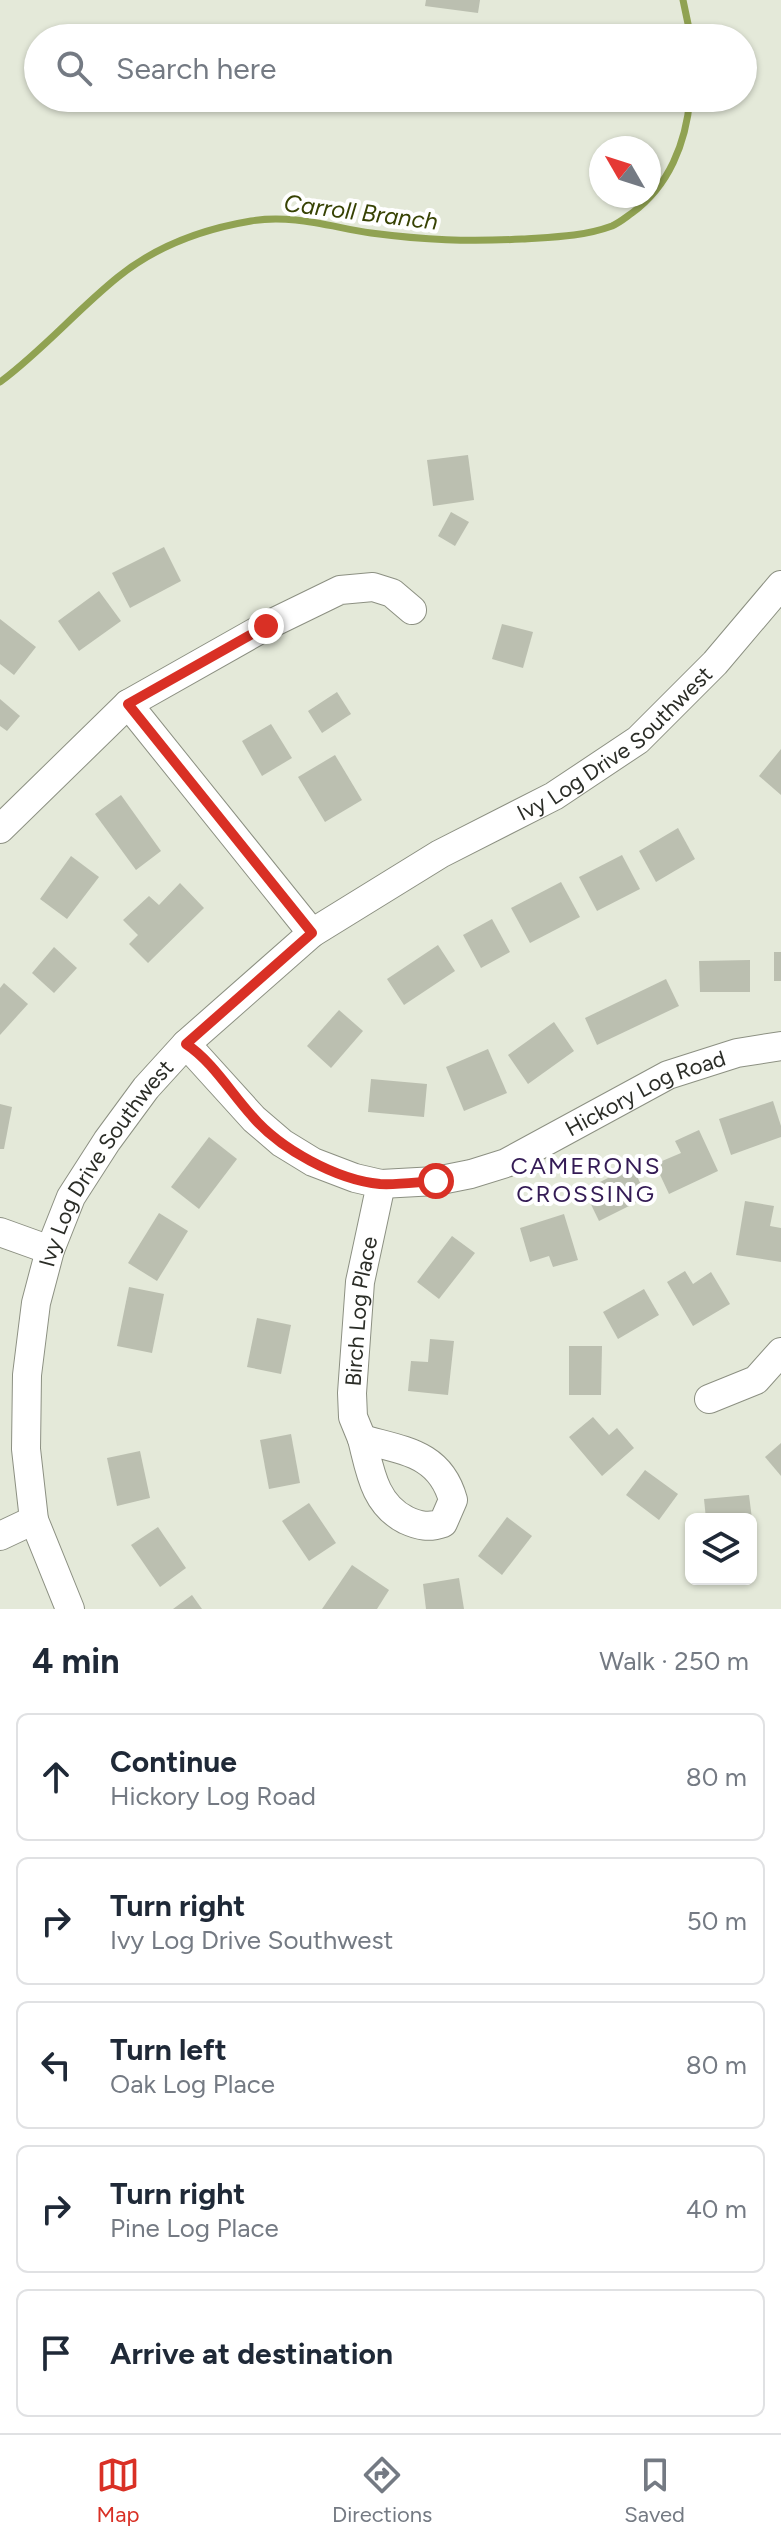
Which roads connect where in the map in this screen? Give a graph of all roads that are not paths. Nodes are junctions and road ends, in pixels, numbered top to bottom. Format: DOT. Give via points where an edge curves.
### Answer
graph roads {
  1 [pos="781,585"];
  2 [pos="412,610"];
  3 [pos="128,704"];
  4 [pos="0,829"];
  5 [pos="312,933"];
  6 [pos="186,1044"];
  7 [pos="781,1046"];
  8 [pos="381,1184"];
  9 [pos="0,1232"];
  10 [pos="50,1250"];
  11 [pos="781,1352"];
  12 [pos="709,1399"];
  13 [pos="362,1439"];
  14 [pos="34,1520"];
  15 [pos="0,1536"];
  16 [pos="70,1609"];
  1 -- 5 [label="street, Ivy Log Drive Southwest" via="715,663 638,740 554,796 440,854"];
  2 -- 3 [label="street" via="392,593 373,587 340,590"];
  3 -- 4 [label="street"];
  3 -- 5 [label="street"];
  5 -- 6 [label="street, Ivy Log Drive Southwest"];
  6 -- 8 [label="street, Hickory Log Road" via="282,1143 313,1162"];
  6 -- 10 [label="street, Ivy Log Drive Southwest" via="107,1141 71,1197"];
  7 -- 8 [label="street, Hickory Log Road" via="737,1053 668,1075 506,1163 436,1181"];
  8 -- 13 [label="street, Birch Log Place" via="360,1282 352,1393 353,1417"];
  9 -- 10 [label="street"];
  10 -- 14 [label="street, Ivy Log Drive Southwest" via="36,1303 27,1375 26,1449"];
  11 -- 12 [label="street" via="756,1380"];
  14 -- 15 [label="street"];
  14 -- 16 [label="street, Ivy Log Drive Southwest"];
}
